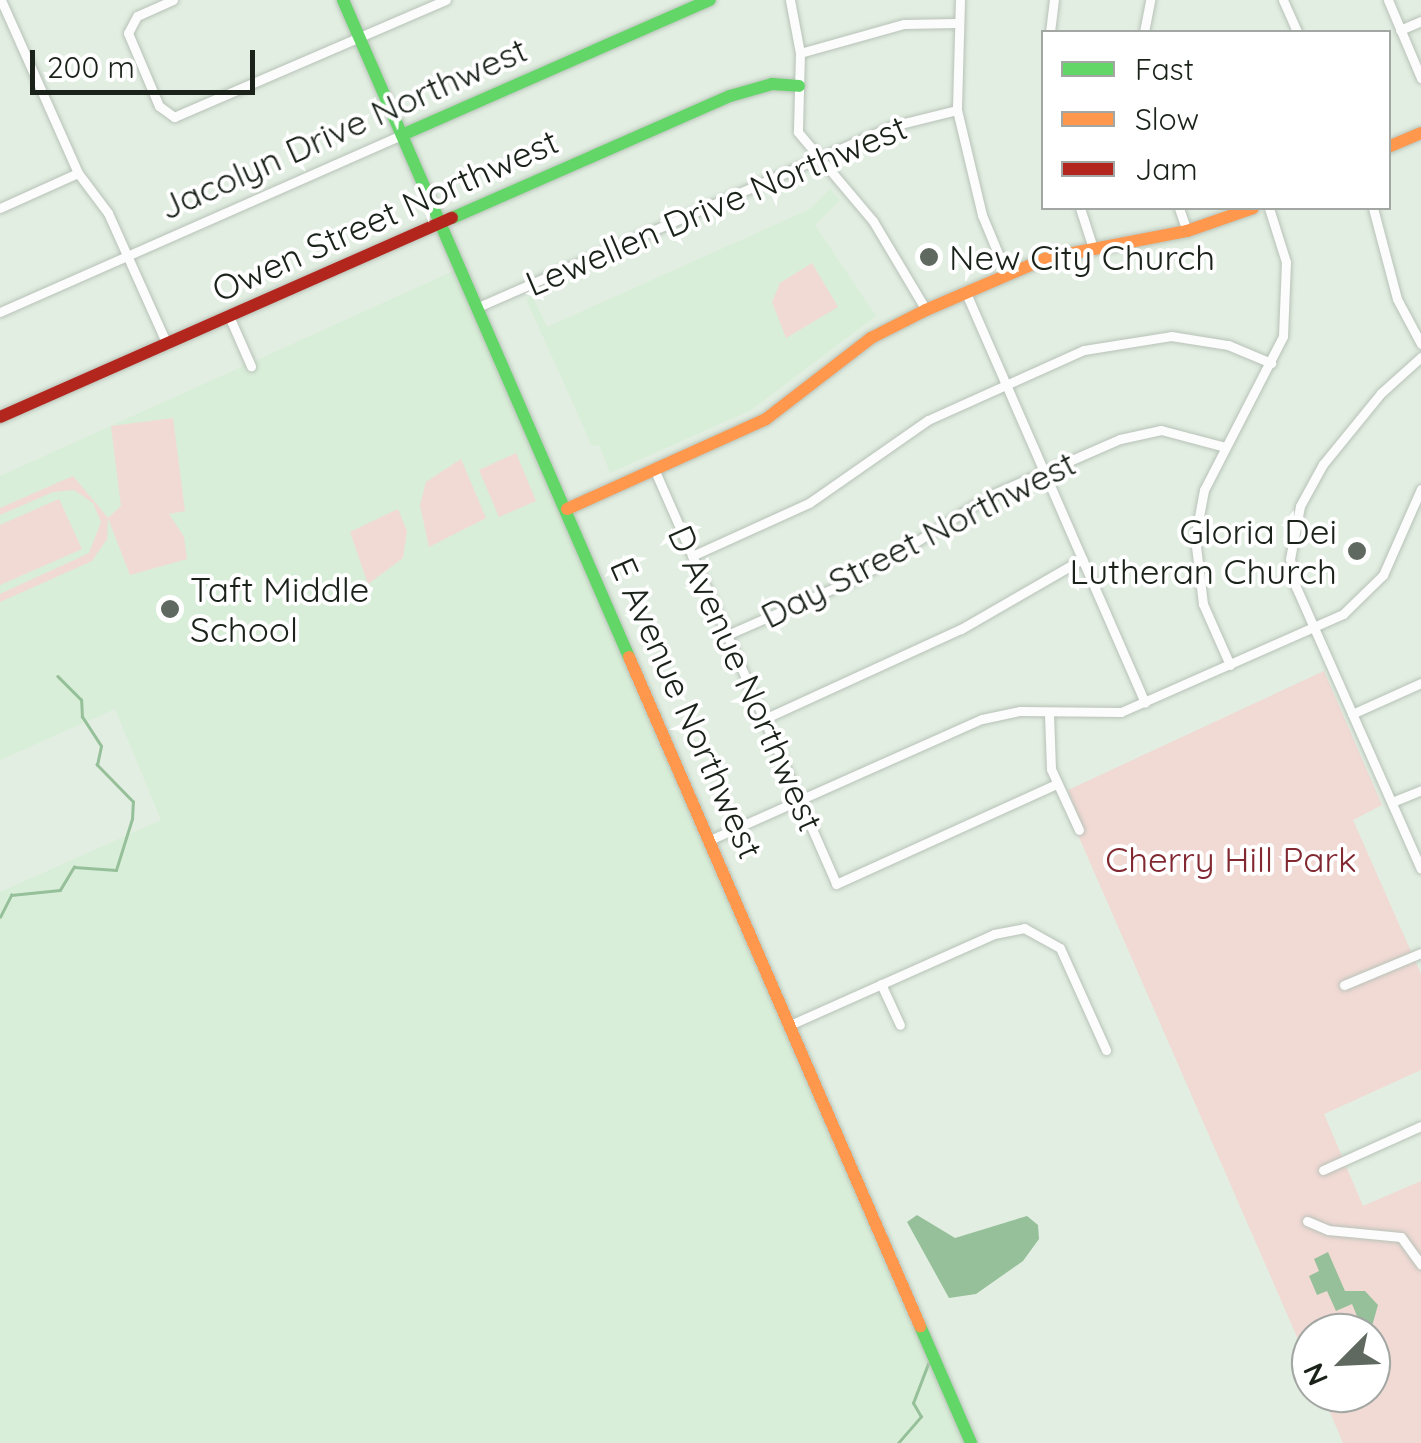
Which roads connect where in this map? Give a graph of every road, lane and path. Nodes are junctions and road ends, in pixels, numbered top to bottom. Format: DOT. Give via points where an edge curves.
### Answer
graph roads {
  1 [pos="1,0"];
  2 [pos="172,0"];
  3 [pos="343,0"];
  4 [pos="446,0"];
  5 [pos="710,0"];
  6 [pos="790,0"];
  7 [pos="960,0"];
  8 [pos="1054,0"];
  9 [pos="1150,0"];
  10 [pos="1282,0"];
  11 [pos="1388,0"];
  12 [pos="1421,21"];
  13 [pos="956,24"];
  14 [pos="1050,30"];
  15 [pos="1144,30"];
  16 [pos="1296,30"];
  17 [pos="1400,30"];
  18 [pos="359,38"];
  19 [pos="800,52"];
  20 [pos="1421,78"];
  21 [pos="799,86"];
  22 [pos="957,110"];
  23 [pos="1421,133"];
  24 [pos="402,135"];
  25 [pos="1391,146"];
  26 [pos="816,159"];
  27 [pos="78,173"];
  28 [pos="0,208"];
  29 [pos="1081,210"];
  30 [pos="1179,210"];
  31 [pos="1246,210"];
  32 [pos="1269,210"];
  33 [pos="1373,210"];
  34 [pos="441,222"];
  35 [pos="1187,230"];
  36 [pos="1092,246"];
  37 [pos="127,256"];
  38 [pos="1007,274"];
  39 [pos="966,292"];
  40 [pos="478,307"];
  41 [pos="926,310"];
  42 [pos="0,312"];
  43 [pos="230,316"];
  44 [pos="166,344"];
  45 [pos="1421,344"];
  46 [pos="1421,357"];
  47 [pos="1271,362"];
  48 [pos="251,366"];
  49 [pos="1006,384"];
  50 [pos="0,417"];
  51 [pos="1225,447"];
  52 [pos="655,471"];
  53 [pos="1044,472"];
  54 [pos="1421,489"];
  55 [pos="567,509"];
  56 [pos="692,556"];
  57 [pos="1082,559"];
  58 [pos="1314,627"];
  59 [pos="727,636"];
  60 [pos="1230,665"];
  61 [pos="1421,683"];
  62 [pos="1145,703"];
  63 [pos="1049,714"];
  64 [pos="1352,714"];
  65 [pos="764,719"];
  66 [pos="1056,784"];
  67 [pos="1421,790"];
  68 [pos="800,800"];
  69 [pos="1392,802"];
  70 [pos="1078,830"];
  71 [pos="712,839"];
  72 [pos="1421,869"];
  73 [pos="1421,953"];
  74 [pos="881,984"];
  75 [pos="1344,985"];
  76 [pos="792,1024"];
  77 [pos="900,1025"];
  78 [pos="1106,1050"];
  79 [pos="1421,1126"];
  80 [pos="1322,1170"];
  81 [pos="1306,1221"];
  82 [pos="1421,1264"];
  83 [pos="970,1443"];
  1 -- 27 [label="street"];
  2 -- 18 [label="street" via="137,16 128,33 160,106 184,116"];
  3 -- 18 [label="street, E Avenue Northwest"];
  4 -- 18 [label="street"];
  5 -- 24 [label="street, Jacolyn Drive Northwest"];
  6 -- 19 [label="street"];
  7 -- 13 [label="street"];
  8 -- 14 [label="street"];
  9 -- 15 [label="street"];
  10 -- 16 [label="street"];
  11 -- 17 [label="street"];
  12 -- 17 [label="street"];
  13 -- 19 [label="street" via="904,24"];
  13 -- 22 [label="street"];
  17 -- 20 [label="street"];
  18 -- 24 [label="street, E Avenue Northwest"];
  19 -- 21 [label="street"];
  21 -- 26 [label="street" via="798,132"];
  21 -- 34 [label="street, Owen Street Northwest" via="772,84 730,96"];
  22 -- 26 [label="street, Lewellen Drive Northwest" via="908,120"];
  22 -- 38 [label="street" via="982,215"];
  23 -- 25 [label="street"];
  24 -- 34 [label="street, E Avenue Northwest"];
  24 -- 37 [label="street, Jacolyn Drive Northwest"];
  26 -- 40 [label="street, Lewellen Drive Northwest"];
  26 -- 41 [label="street" via="872,221"];
  27 -- 28 [label="street"];
  27 -- 37 [label="street" via="101,200"];
  29 -- 36 [label="street"];
  30 -- 35 [label="street"];
  31 -- 35 [label="street"];
  32 -- 47 [label="street" via="1289,290 1283,336"];
  33 -- 45 [label="street" via="1397,299"];
  34 -- 40 [label="street, E Avenue Northwest"];
  34 -- 43 [label="street, Owen Street Northwest"];
  35 -- 36 [label="street"];
  36 -- 38 [label="street"];
  37 -- 42 [label="street, Jacolyn Drive Northwest"];
  37 -- 44 [label="street"];
  38 -- 39 [label="street"];
  39 -- 41 [label="street"];
  39 -- 49 [label="street"];
  40 -- 55 [label="street, E Avenue Northwest"];
  41 -- 52 [label="street" via="871,338 766,420"];
  43 -- 44 [label="street, Owen Street Northwest"];
  43 -- 48 [label="street"];
  44 -- 50 [label="street, Owen Street Northwest"];
  46 -- 58 [label="street" via="1344,433 1300,506 1290,558"];
  47 -- 49 [label="street" via="1214,342 1143,337 1084,350"];
  47 -- 51 [label="street"];
  49 -- 53 [label="street"];
  49 -- 56 [label="street" via="928,420 809,503"];
  51 -- 53 [label="street, Day Street Northwest" via="1160,430 1120,439"];
  51 -- 60 [label="street" via="1204,490 1195,538 1203,604"];
  52 -- 55 [label="street"];
  52 -- 56 [label="street, D Avenue Northwest"];
  53 -- 57 [label="street"];
  53 -- 59 [label="street, Day Street Northwest" via="989,496 860,577"];
  54 -- 58 [label="street" via="1374,590"];
  55 -- 71 [label="street, E Avenue Northwest"];
  56 -- 59 [label="street, D Avenue Northwest"];
  57 -- 62 [label="street"];
  57 -- 65 [label="street" via="961,628"];
  58 -- 60 [label="street"];
  58 -- 64 [label="street"];
  59 -- 65 [label="street, D Avenue Northwest"];
  60 -- 62 [label="street"];
  61 -- 64 [label="street"];
  62 -- 63 [label="street" via="1093,716"];
  63 -- 66 [label="street"];
  63 -- 68 [label="street" via="1020,711 982,719"];
  64 -- 69 [label="street"];
  65 -- 68 [label="street, D Avenue Northwest"];
  66 -- 68 [label="street, D Avenue Northwest" via="836,884"];
  66 -- 70 [label="street"];
  67 -- 69 [label="street"];
  68 -- 71 [label="street"];
  69 -- 72 [label="street"];
  71 -- 76 [label="street, E Avenue Northwest"];
  73 -- 75 [label="street"];
  74 -- 76 [label="street"];
  74 -- 77 [label="street"];
  74 -- 78 [label="street" via="1007,929 1037,931 1067,959"];
  76 -- 83 [label="street, E Avenue Northwest"];
  79 -- 80 [label="street"];
  81 -- 82 [label="street" via="1328,1230 1402,1237"];
}
